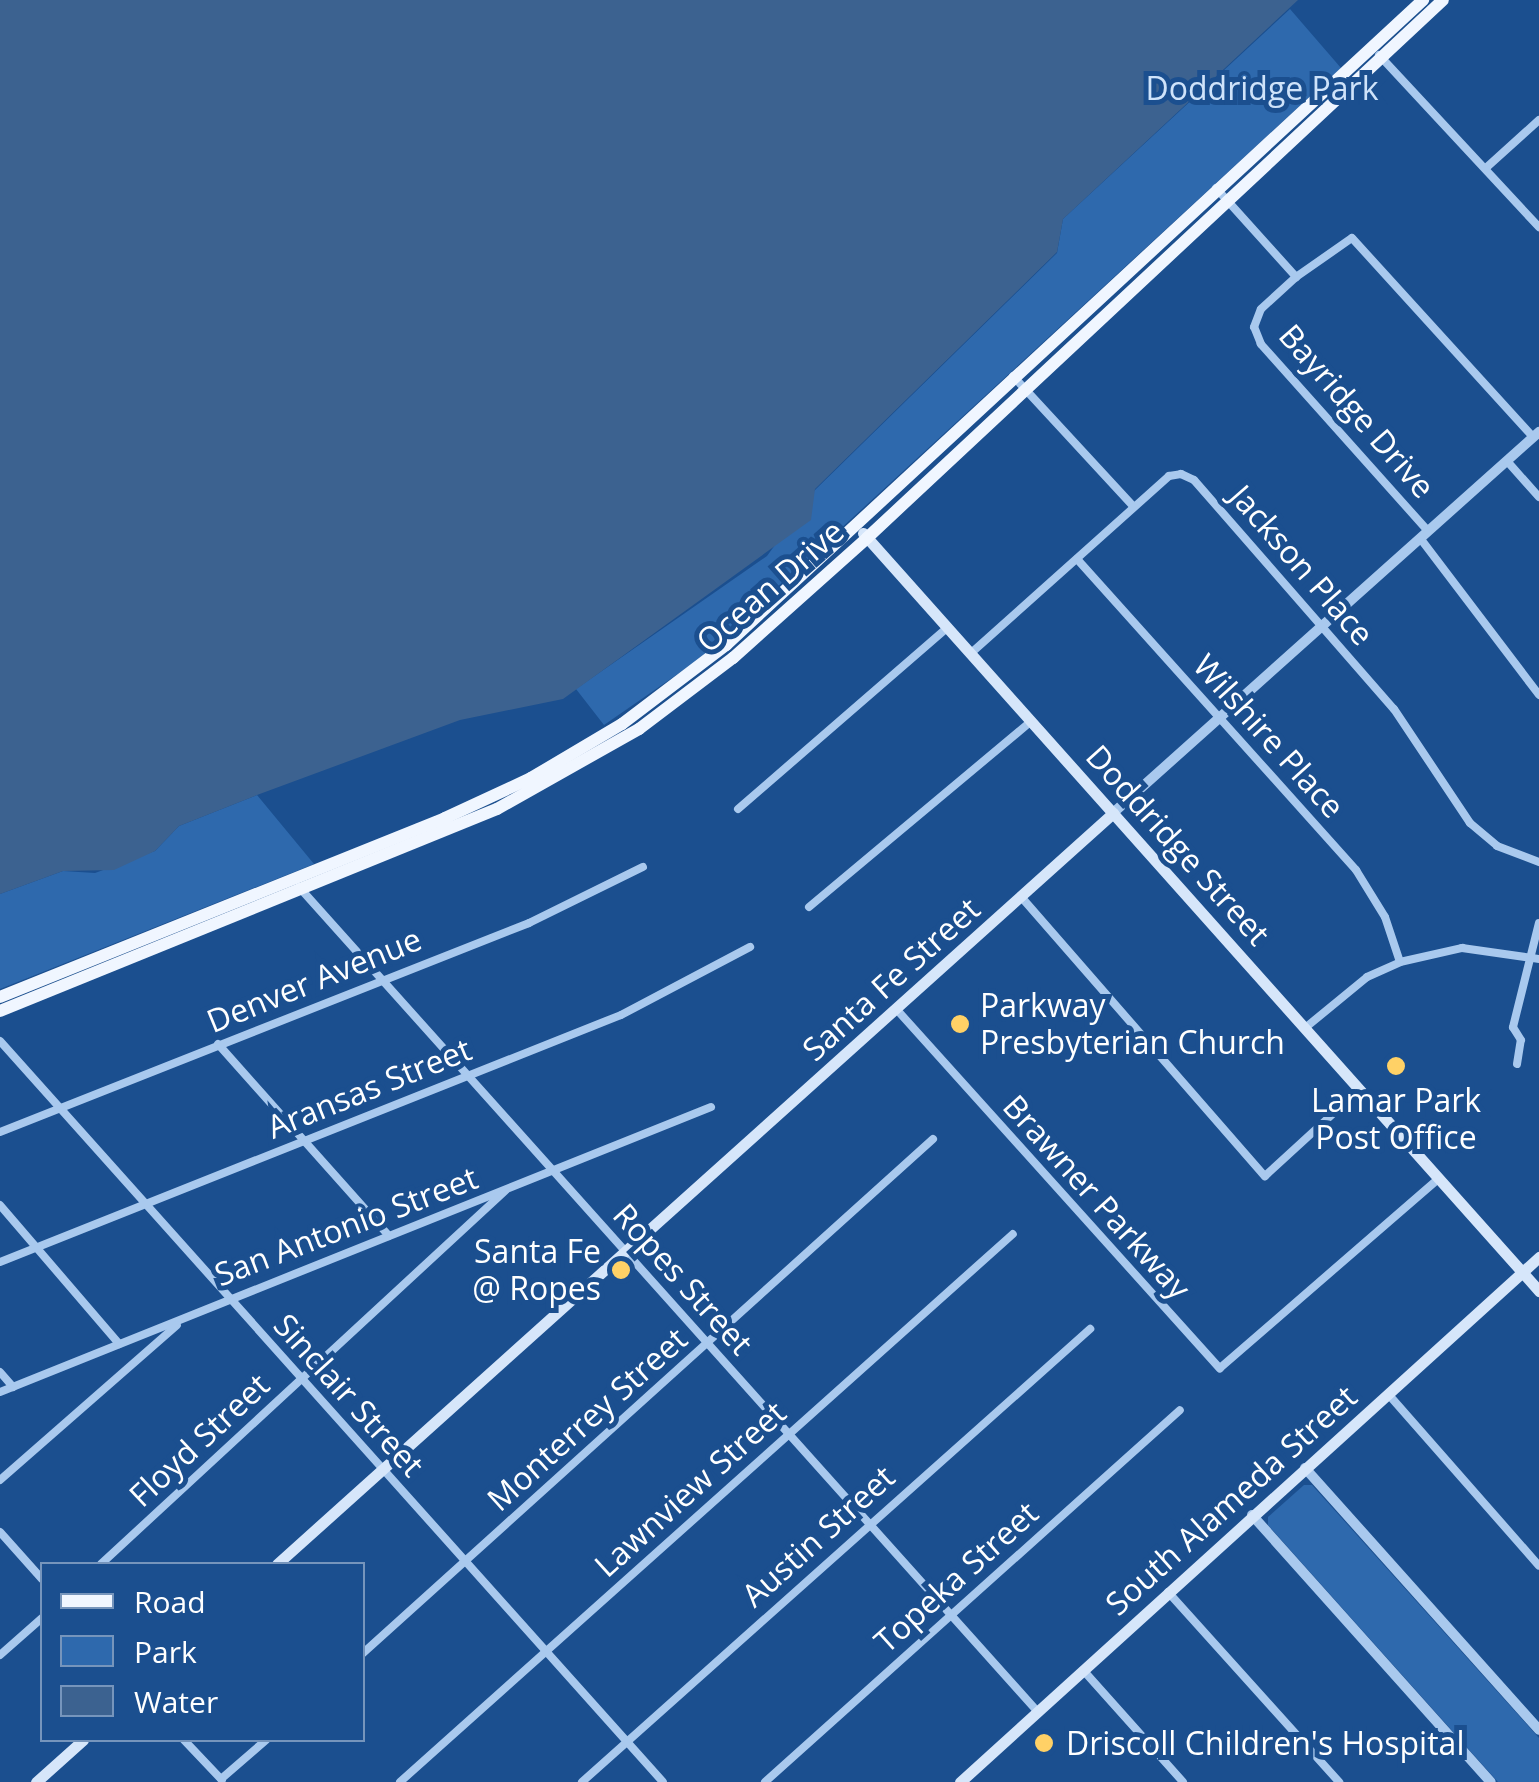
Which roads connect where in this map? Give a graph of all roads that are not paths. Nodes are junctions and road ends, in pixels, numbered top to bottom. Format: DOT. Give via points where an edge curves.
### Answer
graph roads {
  1 [pos="1442,0"];
  2 [pos="1426,4"];
  3 [pos="1377,52"];
  4 [pos="1539,120"];
  5 [pos="1487,168"];
  6 [pos="1220,193"];
  7 [pos="1539,227"];
  8 [pos="1296,277"];
  9 [pos="1118,278"];
  10 [pos="1128,290"];
  11 [pos="1069,324"];
  12 [pos="1081,336"];
  13 [pos="1014,376"];
  14 [pos="1025,390"];
  15 [pos="1536,434"];
  16 [pos="1507,461"];
  17 [pos="1539,498"];
  18 [pos="1134,508"];
  19 [pos="856,525"];
  20 [pos="1424,535"];
  21 [pos="867,538"];
  22 [pos="1077,559"];
  23 [pos="1324,626"];
  24 [pos="947,628"];
  25 [pos="970,655"];
  26 [pos="1539,695"];
  27 [pos="670,698"];
  28 [pos="1220,719"];
  29 [pos="1030,722"];
  30 [pos="738,810"];
  31 [pos="1113,813"];
  32 [pos="405,842"];
  33 [pos="1539,862"];
  34 [pos="643,867"];
  35 [pos="291,881"];
  36 [pos="304,890"];
  37 [pos="1023,899"];
  38 [pos="809,908"];
  39 [pos="1539,923"];
  40 [pos="750,947"];
  41 [pos="133,951"];
  42 [pos="1535,958"];
  43 [pos="1400,962"];
  44 [pos="382,979"];
  45 [pos="31,992"];
  46 [pos="0,998"];
  47 [pos="898,1010"];
  48 [pos="0,1012"];
  49 [pos="1305,1028"];
  50 [pos="0,1041"];
  51 [pos="218,1044"];
  52 [pos="1518,1064"];
  53 [pos="467,1077"];
  54 [pos="1360,1089"];
  55 [pos="711,1107"];
  56 [pos="61,1109"];
  57 [pos="0,1132"];
  58 [pos="932,1139"];
  59 [pos="306,1140"];
  60 [pos="553,1171"];
  61 [pos="1439,1178"];
  62 [pos="506,1190"];
  63 [pos="144,1203"];
  64 [pos="0,1205"];
  65 [pos="1013,1234"];
  66 [pos="389,1236"];
  67 [pos="36,1248"];
  68 [pos="625,1252"];
  69 [pos="1539,1258"];
  70 [pos="0,1262"];
  71 [pos="1523,1272"];
  72 [pos="1539,1290"];
  73 [pos="226,1298"];
  74 [pos="181,1321"];
  75 [pos="1090,1329"];
  76 [pos="708,1343"];
  77 [pos="119,1344"];
  78 [pos="0,1372"];
  79 [pos="302,1379"];
  80 [pos="13,1387"];
  81 [pos="0,1392"];
  82 [pos="1389,1396"];
  83 [pos="1180,1410"];
  84 [pos="790,1434"];
  85 [pos="1305,1468"];
  86 [pos="382,1469"];
  87 [pos="0,1480"];
  88 [pos="1252,1515"];
  89 [pos="868,1524"];
  90 [pos="0,1532"];
  91 [pos="103,1562"];
  92 [pos="279,1562"];
  93 [pos="466,1562"];
  94 [pos="1538,1564"];
  95 [pos="40,1578"];
  96 [pos="1168,1592"];
  97 [pos="951,1616"];
  98 [pos="40,1620"];
  99 [pos="365,1651"];
  100 [pos="545,1652"];
  101 [pos="0,1655"];
  102 [pos="1083,1670"];
  103 [pos="1038,1711"];
  104 [pos="1539,1730"];
  105 [pos="81,1742"];
  106 [pos="186,1742"];
  107 [pos="264,1742"];
  108 [pos="627,1742"];
  109 [pos="222,1781"];
  110 [pos="36,1782"];
  111 [pos="400,1782"];
  112 [pos="582,1782"];
  113 [pos="662,1782"];
  114 [pos="765,1782"];
  115 [pos="960,1782"];
  116 [pos="1183,1782"];
  117 [pos="1339,1782"];
  118 [pos="1490,1782"];
  1 -- 2 [label="main road, Ocean Drive"];
  2 -- 3 [label="main road, Ocean Drive"];
  3 -- 5 [label="street"];
  3 -- 6 [label="main road, Ocean Drive"];
  4 -- 5 [label="street"];
  5 -- 7 [label="street"];
  6 -- 8 [label="street"];
  6 -- 9 [label="main road, Ocean Drive"];
  6 -- 10 [label="main road, Ocean Drive"];
  8 -- 15 [label="street, Bayridge Drive" via="1352,238"];
  8 -- 20 [label="street, Bayridge Drive" via="1262,309 1254,327 1261,344"];
  9 -- 10 [label="main road"];
  9 -- 11 [label="main road, Ocean Drive"];
  10 -- 12 [label="main road, Ocean Drive"];
  11 -- 12 [label="main road"];
  11 -- 13 [label="main road, Ocean Drive"];
  12 -- 14 [label="main road, Ocean Drive"];
  13 -- 14 [label="street"];
  13 -- 19 [label="main road, Ocean Drive"];
  14 -- 18 [label="street"];
  14 -- 21 [label="main road, Ocean Drive"];
  15 -- 16 [label="street, Santa Fe Street"];
  16 -- 17 [label="street"];
  16 -- 20 [label="street, Santa Fe Street"];
  18 -- 22 [label="street"];
  18 -- 23 [label="street, Jackson Place" via="1169,476 1194,480"];
  19 -- 21 [label="main road, Doddridge Street"];
  19 -- 27 [label="main road, Ocean Drive"];
  20 -- 23 [label="street, Santa Fe Street"];
  20 -- 26 [label="street, Bayridge Drive"];
  21 -- 24 [label="main road, Doddridge Street"];
  21 -- 27 [label="main road, Ocean Drive"];
  22 -- 25 [label="street"];
  22 -- 28 [label="street, Wilshire Place"];
  23 -- 28 [label="street, Santa Fe Street"];
  23 -- 33 [label="street, Jackson Place" via="1394,709 1470,823 1497,846"];
  24 -- 25 [label="main road, Doddridge Street"];
  24 -- 30 [label="street"];
  25 -- 29 [label="main road, Doddridge Street"];
  27 -- 32 [label="main road, Ocean Drive" via="534,784"];
  28 -- 31 [label="street, Santa Fe Street"];
  28 -- 43 [label="street, Wilshire Place" via="1356,870 1385,917"];
  29 -- 31 [label="main road, Doddridge Street"];
  29 -- 38 [label="street"];
  31 -- 37 [label="main road, Santa Fe Street"];
  31 -- 49 [label="main road, Doddridge Street"];
  32 -- 35 [label="main road, Ocean Drive"];
  32 -- 36 [label="main road, Ocean Drive"];
  34 -- 44 [label="street, Denver Avenue" via="529,922"];
  35 -- 36 [label="street, Ropes Street"];
  35 -- 41 [label="main road, Ocean Drive"];
  36 -- 41 [label="main road, Ocean Drive"];
  36 -- 44 [label="street, Ropes Street"];
  37 -- 47 [label="main road, Santa Fe Street"];
  37 -- 54 [label="street" via="1264,1176"];
  39 -- 42 [label="street"];
  40 -- 53 [label="street, Aransas Street" via="621,1015"];
  41 -- 45 [label="main road, Ocean Drive"];
  42 -- 43 [label="street" via="1462,948"];
  42 -- 52 [label="street" via="1514,1028 1521,1040"];
  43 -- 49 [label="street" via="1368,976"];
  44 -- 51 [label="street, Denver Avenue"];
  44 -- 53 [label="street, Ropes Street"];
  45 -- 46 [label="main road, Ocean Drive"];
  45 -- 48 [label="main road, Ocean Drive"];
  47 -- 61 [label="street, Brawner Parkway" via="1220,1368"];
  47 -- 68 [label="main road, Santa Fe Street"];
  49 -- 54 [label="main road, Doddridge Street"];
  50 -- 56 [label="street, Sinclair Street"];
  51 -- 56 [label="street, Denver Avenue"];
  51 -- 59 [label="street"];
  53 -- 59 [label="street, Aransas Street"];
  53 -- 60 [label="street, Ropes Street"];
  54 -- 61 [label="main road, Doddridge Street"];
  55 -- 60 [label="street, San Antonio Street"];
  56 -- 57 [label="street, Denver Avenue"];
  56 -- 63 [label="street, Sinclair Street"];
  58 -- 76 [label="street, Monterrey Street"];
  59 -- 63 [label="street, Aransas Street"];
  59 -- 66 [label="street"];
  60 -- 62 [label="street, San Antonio Street"];
  60 -- 68 [label="street, Ropes Street"];
  61 -- 71 [label="main road, Doddridge Street"];
  62 -- 66 [label="street, San Antonio Street"];
  62 -- 79 [label="street, Floyd Street"];
  63 -- 67 [label="street, Aransas Street"];
  63 -- 73 [label="street, Sinclair Street"];
  64 -- 67 [label="street"];
  65 -- 84 [label="street, Lawnview Street"];
  66 -- 73 [label="street, San Antonio Street"];
  67 -- 70 [label="street, Aransas Street"];
  67 -- 77 [label="street"];
  68 -- 76 [label="street, Ropes Street"];
  68 -- 86 [label="main road, Santa Fe Street"];
  69 -- 71 [label="main road, South Alameda Street"];
  71 -- 72 [label="main road, Doddridge Street"];
  71 -- 82 [label="main road, South Alameda Street"];
  73 -- 74 [label="street, San Antonio Street"];
  73 -- 79 [label="street, Sinclair Street"];
  74 -- 77 [label="street, San Antonio Street"];
  74 -- 87 [label="street"];
  75 -- 89 [label="street, Austin Street"];
  76 -- 84 [label="street, Ropes Street"];
  76 -- 93 [label="street, Monterrey Street"];
  77 -- 80 [label="street, San Antonio Street"];
  78 -- 80 [label="street"];
  79 -- 86 [label="street, Sinclair Street"];
  79 -- 91 [label="street, Floyd Street"];
  80 -- 81 [label="street, San Antonio Street"];
  82 -- 85 [label="main road, South Alameda Street"];
  82 -- 94 [label="street"];
  83 -- 97 [label="street, Topeka Street"];
  84 -- 89 [label="street, Ropes Street"];
  84 -- 100 [label="street, Lawnview Street"];
  85 -- 88 [label="main road, South Alameda Street"];
  85 -- 104 [label="street"];
  86 -- 92 [label="main road, Santa Fe Street"];
  86 -- 93 [label="street, Sinclair Street"];
  88 -- 96 [label="main road, South Alameda Street"];
  88 -- 118 [label="street"];
  89 -- 97 [label="street, Ropes Street"];
  89 -- 108 [label="street, Austin Street"];
  90 -- 95 [label="street"];
  93 -- 99 [label="street, Monterrey Street"];
  93 -- 100 [label="street, Sinclair Street"];
  96 -- 102 [label="main road, South Alameda Street"];
  96 -- 117 [label="street"];
  97 -- 103 [label="street, Ropes Street"];
  97 -- 114 [label="street, Topeka Street"];
  98 -- 101 [label="street"];
  100 -- 108 [label="street, Sinclair Street"];
  100 -- 111 [label="street, Lawnview Street"];
  102 -- 103 [label="main road, South Alameda Street"];
  102 -- 116 [label="street"];
  103 -- 115 [label="main road, South Alameda Street"];
  105 -- 110 [label="main road"];
  106 -- 109 [label="street"];
  107 -- 109 [label="street"];
  108 -- 112 [label="street, Austin Street"];
  108 -- 113 [label="street, Sinclair Street"];
}
